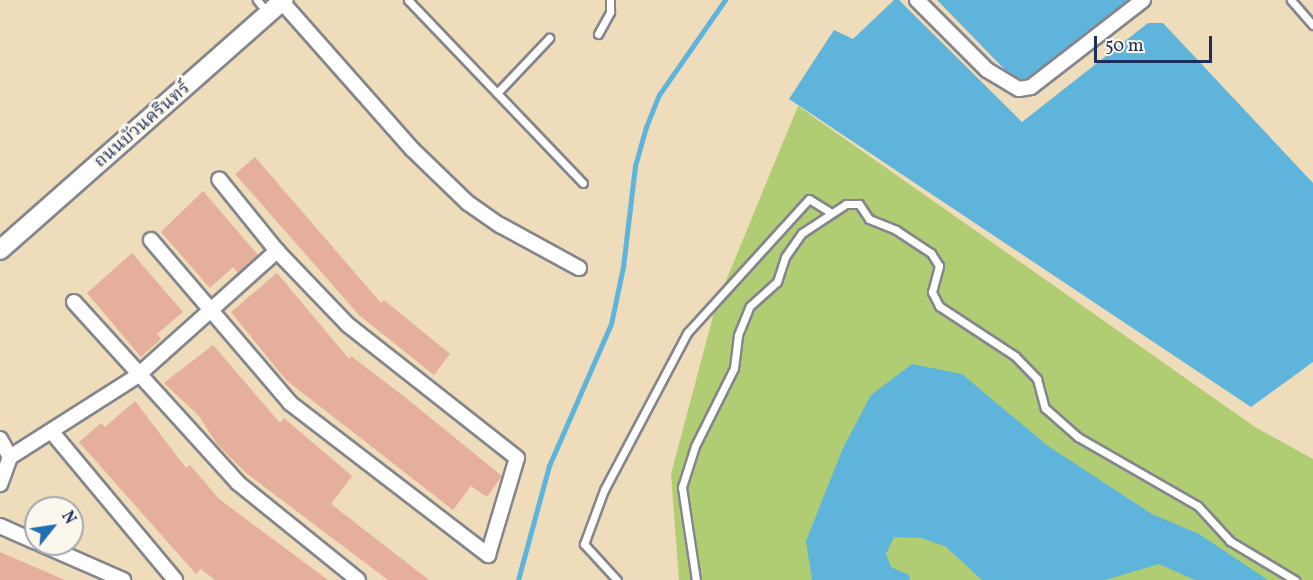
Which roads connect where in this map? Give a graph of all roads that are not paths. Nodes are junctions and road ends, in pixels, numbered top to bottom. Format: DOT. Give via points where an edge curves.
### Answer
graph roads {
  1 [pos="257,0"];
  2 [pos="408,0"];
  3 [pos="610,0"];
  4 [pos="916,0"];
  5 [pos="1143,0"];
  6 [pos="1291,0"];
  7 [pos="278,6"];
  8 [pos="1313,25"];
  9 [pos="598,34"];
  10 [pos="549,38"];
  11 [pos="497,93"];
  12 [pos="219,179"];
  13 [pos="583,183"];
  14 [pos="831,213"];
  15 [pos="151,240"];
  16 [pos="0,250"];
  17 [pos="277,251"];
  18 [pos="579,268"];
  19 [pos="74,302"];
  20 [pos="209,311"];
  21 [pos="137,376"];
  22 [pos="51,431"];
  23 [pos="0,439"];
  24 [pos="10,457"];
  25 [pos="0,484"];
  26 [pos="0,526"];
  27 [pos="24,537"];
  28 [pos="68,556"];
  29 [pos="123,580"];
  30 [pos="175,580"];
  31 [pos="358,580"];
  32 [pos="617,580"];
  33 [pos="696,580"];
  34 [pos="1295,580"];
  1 -- 7 [label="lane"];
  2 -- 11 [label="lane"];
  3 -- 9 [label="lane" via="610,12"];
  4 -- 5 [label="street" via="987,70 1019,89 1031,87"];
  6 -- 8 [label="lane"];
  7 -- 16 [label="street, ถนนบัวนครินทร์"];
  7 -- 18 [label="street" via="468,203"];
  10 -- 11 [label="lane"];
  11 -- 13 [label="lane"];
  12 -- 17 [label="street"];
  14 -- 32 [label="lane" via="809,199 687,333 604,490 584,544"];
  14 -- 33 [label="lane" via="802,233 785,257 777,282 750,306 738,335 734,368 694,446 682,487"];
  14 -- 34 [label="lane" via="846,204 858,204 869,219 896,230 931,253 939,266 932,292 939,306 1015,356 1037,379 1045,408 1078,437 1198,506 1230,541"];
  15 -- 20 [label="street"];
  17 -- 20 [label="street"];
  17 -- 20 [label="street" via="348,326 517,458 488,555 290,403"];
  19 -- 21 [label="street"];
  20 -- 21 [label="street"];
  21 -- 22 [label="street"];
  21 -- 31 [label="street" via="238,483"];
  22 -- 24 [label="street"];
  22 -- 30 [label="street"];
  23 -- 24 [label="street"];
  24 -- 25 [label="street"];
  26 -- 27 [label="street"];
  28 -- 29 [label="street"];
}
